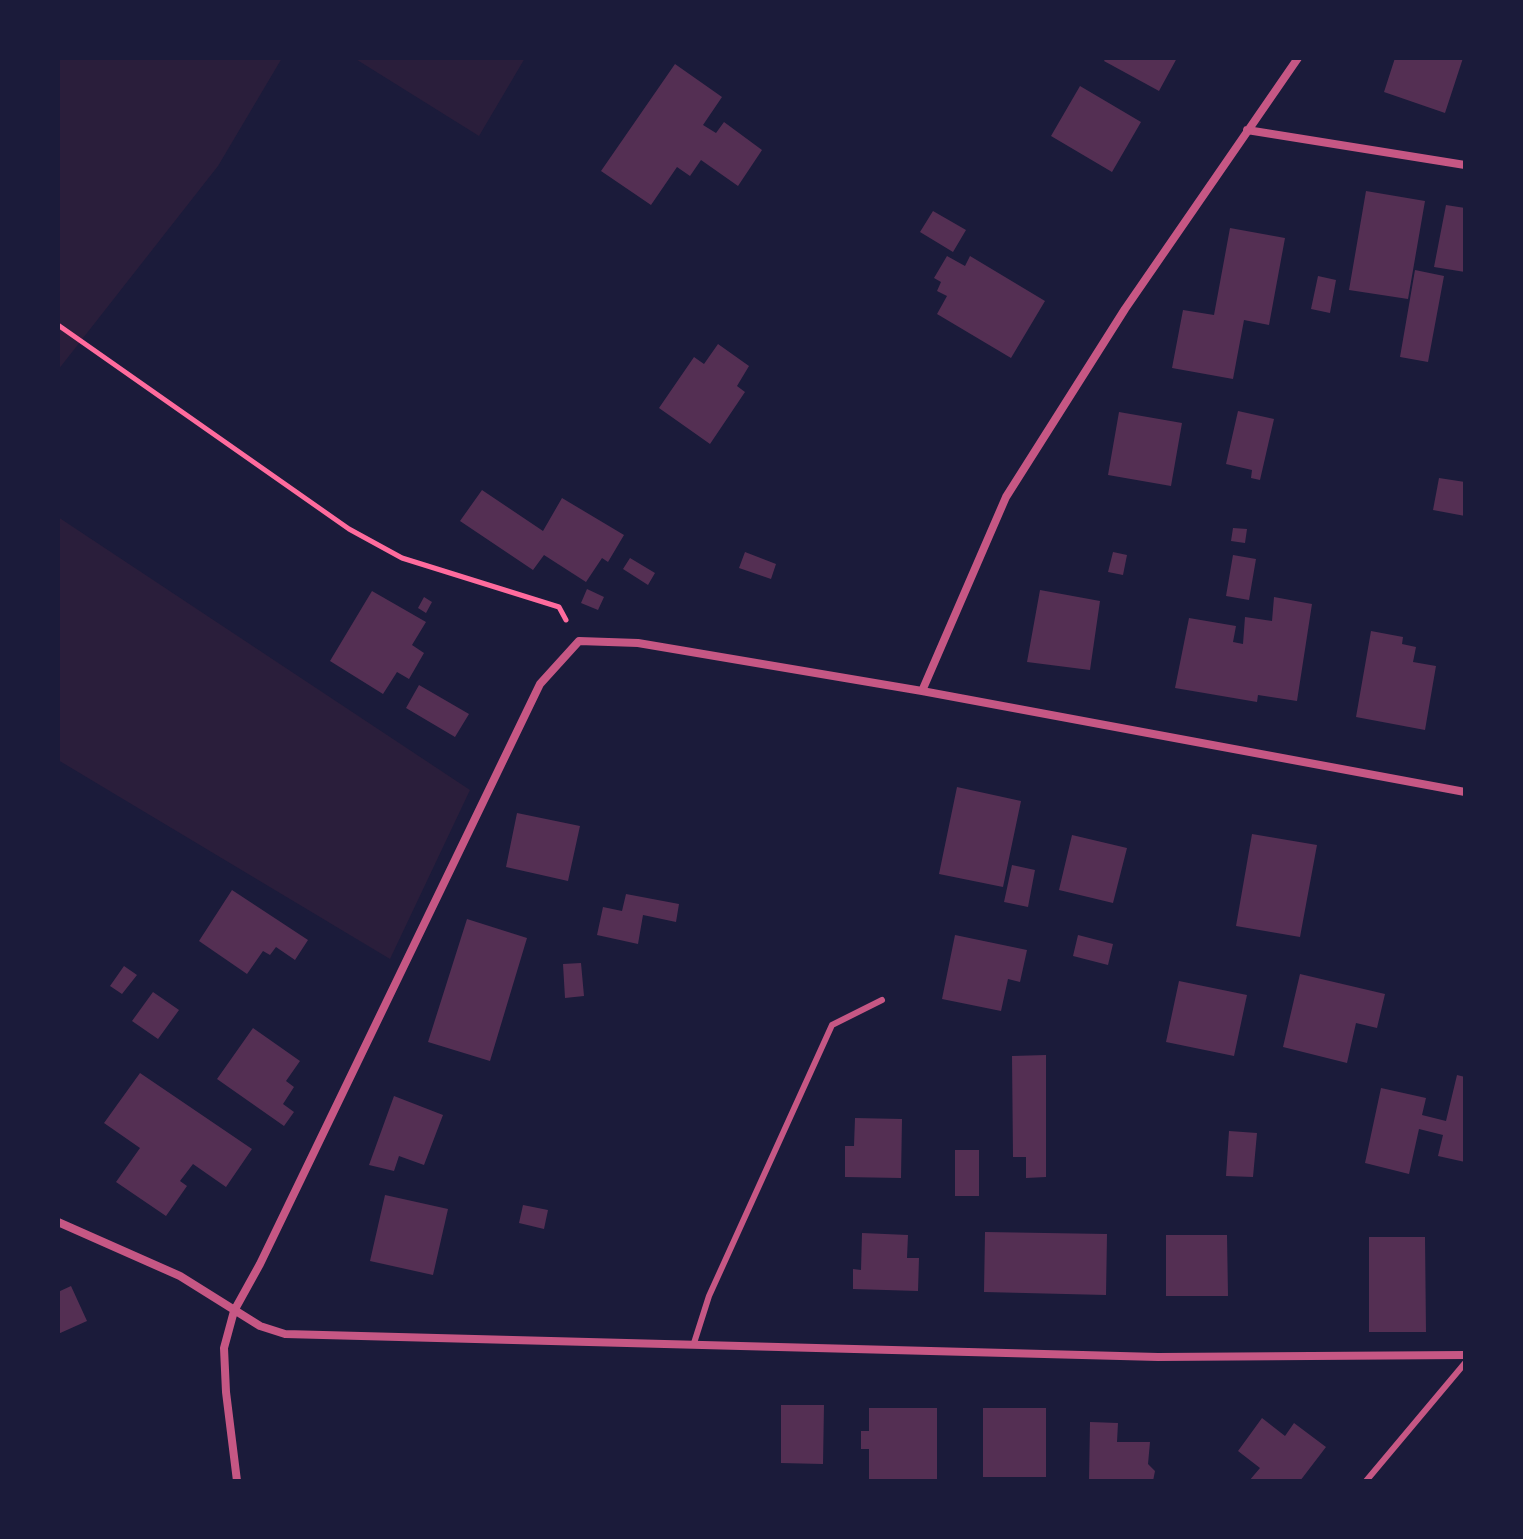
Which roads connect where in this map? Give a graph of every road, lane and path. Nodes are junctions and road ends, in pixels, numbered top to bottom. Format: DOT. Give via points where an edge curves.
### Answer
graph roads {
  1 [pos="1298,58"];
  2 [pos="1247,130"];
  3 [pos="1465,165"];
  4 [pos="58,325"];
  5 [pos="579,641"];
  6 [pos="922,691"];
  7 [pos="1465,792"];
  8 [pos="882,1000"];
  9 [pos="58,1222"];
  10 [pos="234,1311"];
  11 [pos="694,1343"];
  12 [pos="1465,1355"];
  13 [pos="1465,1363"];
  14 [pos="237,1481"];
  15 [pos="1366,1481"];
  1 -- 2 [label="street"];
  2 -- 3 [label="street"];
  2 -- 6 [label="street" via="1006,497"];
  4 -- 5 [label="path" via="349,529 402,558 559,607"];
  5 -- 6 [label="street" via="638,643"];
  5 -- 10 [label="street" via="540,684"];
  6 -- 7 [label="street"];
  8 -- 11 [label="lane" via="832,1025 709,1296"];
  9 -- 10 [label="street" via="180,1276"];
  10 -- 11 [label="street" via="285,1334"];
  10 -- 14 [label="street" via="224,1348"];
  11 -- 12 [label="street" via="1158,1357"];
  13 -- 15 [label="lane"];
}
